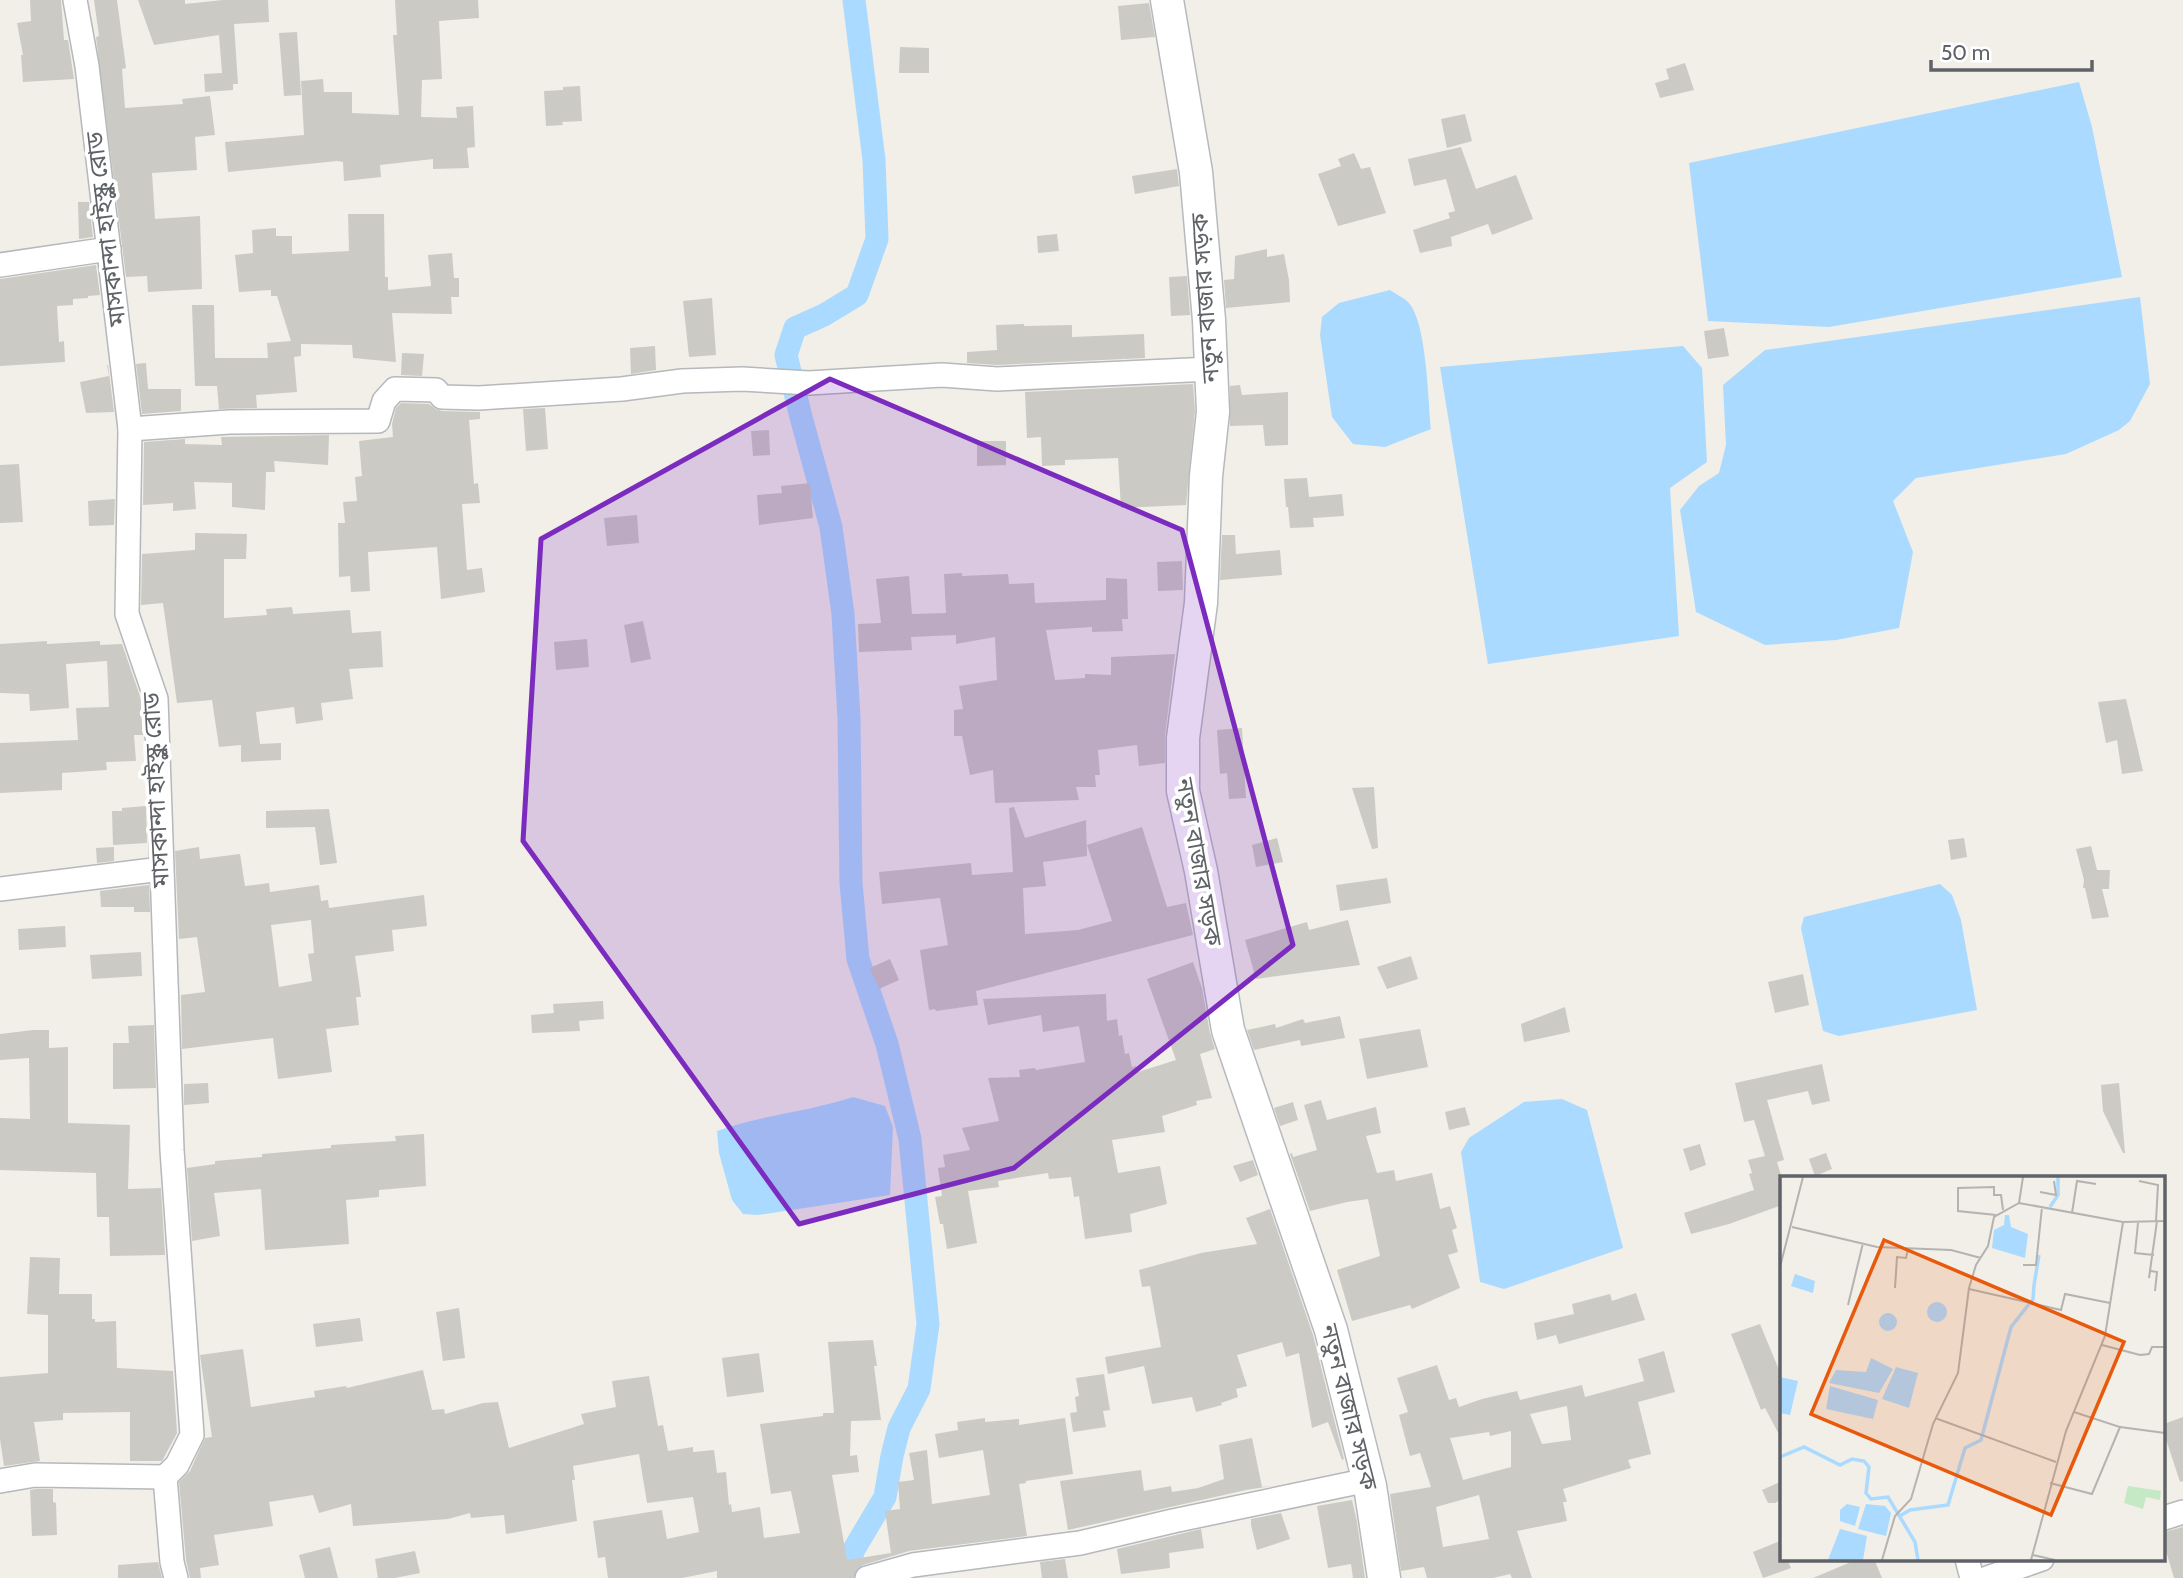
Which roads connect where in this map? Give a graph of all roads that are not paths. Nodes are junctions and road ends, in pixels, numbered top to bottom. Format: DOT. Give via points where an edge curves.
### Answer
graph roads {
  1 [pos="75,0"];
  2 [pos="1167,0"];
  3 [pos="109,249"];
  4 [pos="0,265"];
  5 [pos="1211,369"];
  6 [pos="130,429"];
  7 [pos="161,869"];
  8 [pos="0,889"];
  9 [pos="165,1477"];
  10 [pos="1368,1480"];
  11 [pos="0,1481"];
  12 [pos="2183,1512"];
  13 [pos="2166,1517"];
  14 [pos="1967,1560"];
  15 [pos="2039,1560"];
  16 [pos="176,1578"];
  17 [pos="867,1578"];
  18 [pos="1384,1578"];
  19 [pos="1972,1578"];
  20 [pos="1987,1578"];
  1 -- 3 [label="street, মাসকান্দা হাইস্কুল রোড"];
  2 -- 5 [label="street, নতুন বাজার সড়ক" via="1196,173"];
  3 -- 4 [label="street"];
  3 -- 6 [label="street, মাসকান্দা হাইস্কুল রোড"];
  5 -- 6 [label="street" via="997,379 706,380 479,398 395,389 384,401 377,421 229,422"];
  5 -- 10 [label="street, নতুন বাজার সড়ক" via="1213,411 1201,603 1183,738 1183,791 1228,1030 1331,1330"];
  6 -- 7 [label="street, মাসকান্দা হাইস্কুল রোড" via="127,614 156,699"];
  7 -- 8 [label="street"];
  7 -- 9 [label="street, মাসকান্দা হাইস্কুল রোড" via="172,1150 192,1434 177,1465"];
  9 -- 11 [label="street" via="35,1475"];
  9 -- 16 [label="street"];
  10 -- 17 [label="street" via="1080,1544 913,1565"];
  10 -- 18 [label="street, নতুন বাজার সড়ক"];
  12 -- 13 [label="street"];
  14 -- 19 [label="street"];
  15 -- 20 [label="street"];
}
